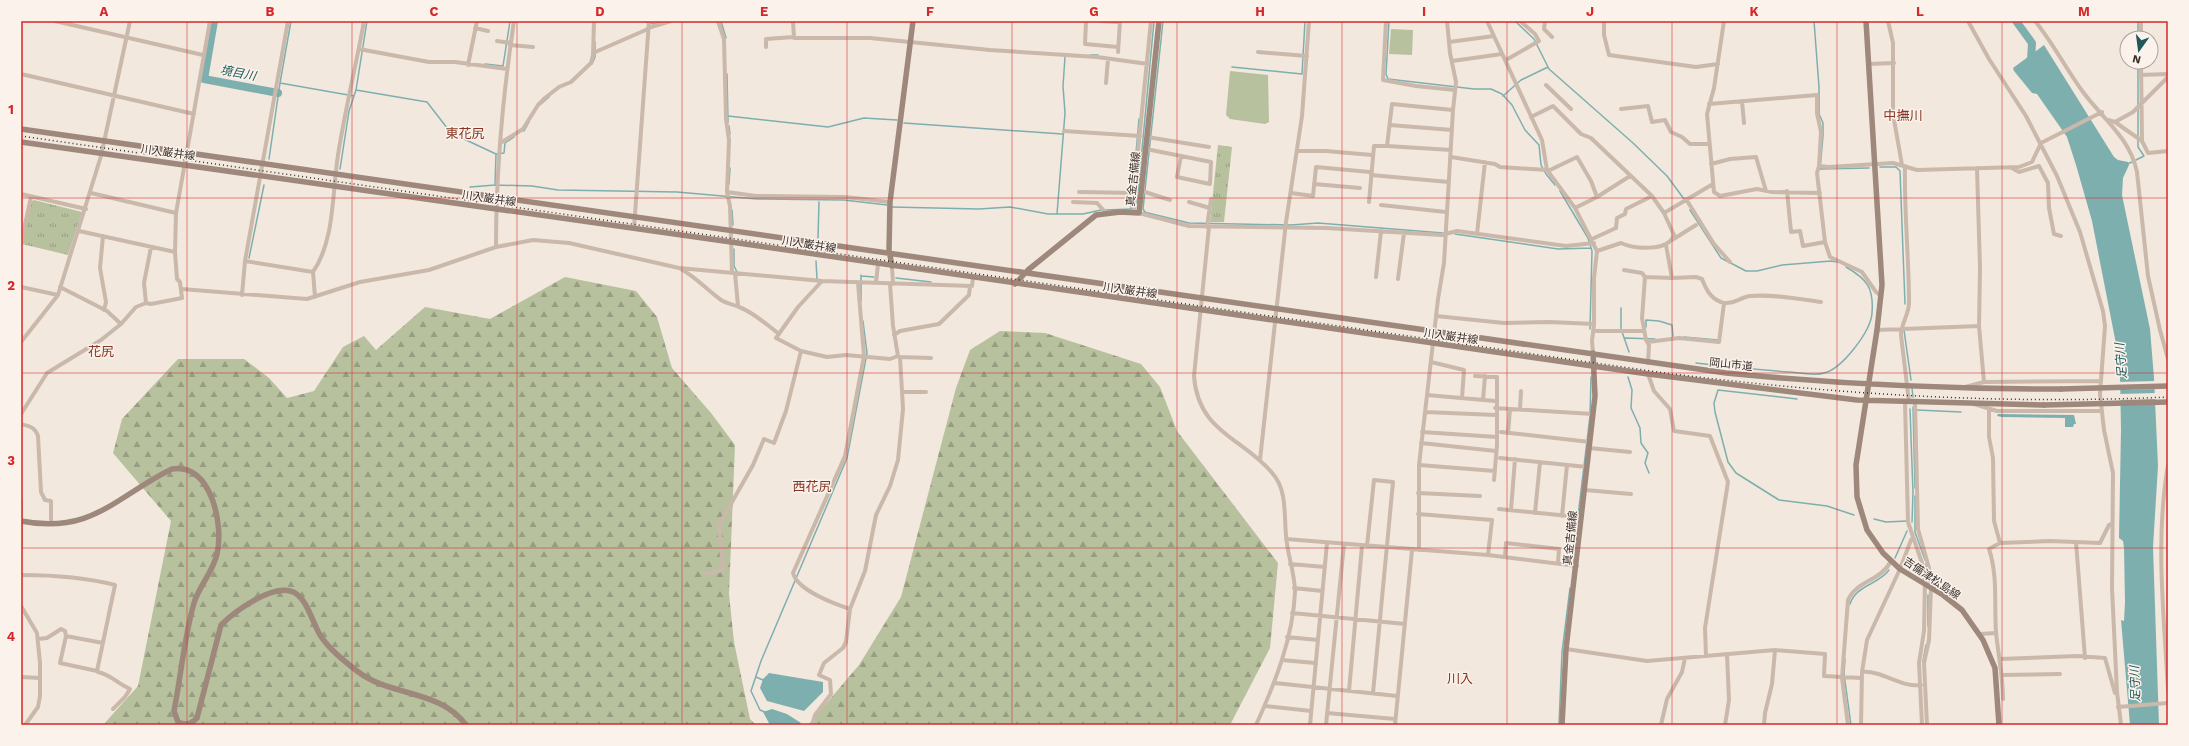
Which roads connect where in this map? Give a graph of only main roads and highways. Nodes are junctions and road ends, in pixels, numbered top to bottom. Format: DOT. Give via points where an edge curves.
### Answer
graph roads {
  1 [pos="913,21"];
  2 [pos="1159,21"];
  3 [pos="1866,21"];
  4 [pos="21,129"];
  5 [pos="21,142"];
  6 [pos="890,254"];
  7 [pos="892,266"];
  8 [pos="1025,273"];
  9 [pos="1015,284"];
  10 [pos="1593,353"];
  11 [pos="1594,367"];
  12 [pos="1869,383"];
  13 [pos="2168,386"];
  14 [pos="1866,400"];
  15 [pos="2168,402"];
  16 [pos="22,521"];
  17 [pos="466,725"];
  18 [pos="1562,725"];
  19 [pos="1999,725"];
  1 -- 6 [label="main road" via="890,205"];
  2 -- 8 [label="main road, 真金吉備線" via="1149,150 1144,191 1136,213 1104,211 1096,215"];
  3 -- 12 [label="main road, 吉備津松島線" via="1881,296"];
  4 -- 6 [label="main road, 川入巌井線"];
  5 -- 7 [label="main road, 川入巌井線"];
  6 -- 7 [label="main road"];
  6 -- 8 [label="main road, 川入巌井線"];
  7 -- 9 [label="main road, 川入巌井線"];
  8 -- 9 [label="main road, 真金吉備線"];
  8 -- 10 [label="main road, 川入巌井線"];
  9 -- 11 [label="main road, 川入巌井線"];
  10 -- 11 [label="main road, 真金吉備線"];
  10 -- 12 [label="main road, 岡山市道" via="1648,363 1783,379"];
  11 -- 14 [label="main road, 岡山市道"];
  11 -- 18 [label="main road, 真金吉備線" via="1587,441 1589,448 1584,466 1585,490 1566,649"];
  12 -- 13 [label="main road, bridge" via="1964,388"];
  12 -- 14 [label="main road, 吉備津松島線"];
  14 -- 15 [label="main road, bridge" via="2044,405"];
  14 -- 19 [label="main road, 吉備津松島線" via="1856,465 1857,497 1867,530 1876,545 1891,561 1962,610 1980,634 1995,668"];
  16 -- 17 [label="main road" via="51,524 96,514 172,469 188,470 201,478 207,487 217,516 219,545 213,567 198,593 192,614 174,711 178,722 183,725 197,718 221,625 227,618 272,591 283,590 292,591 299,596 319,634 362,675 379,684 443,703 456,712"];
}
